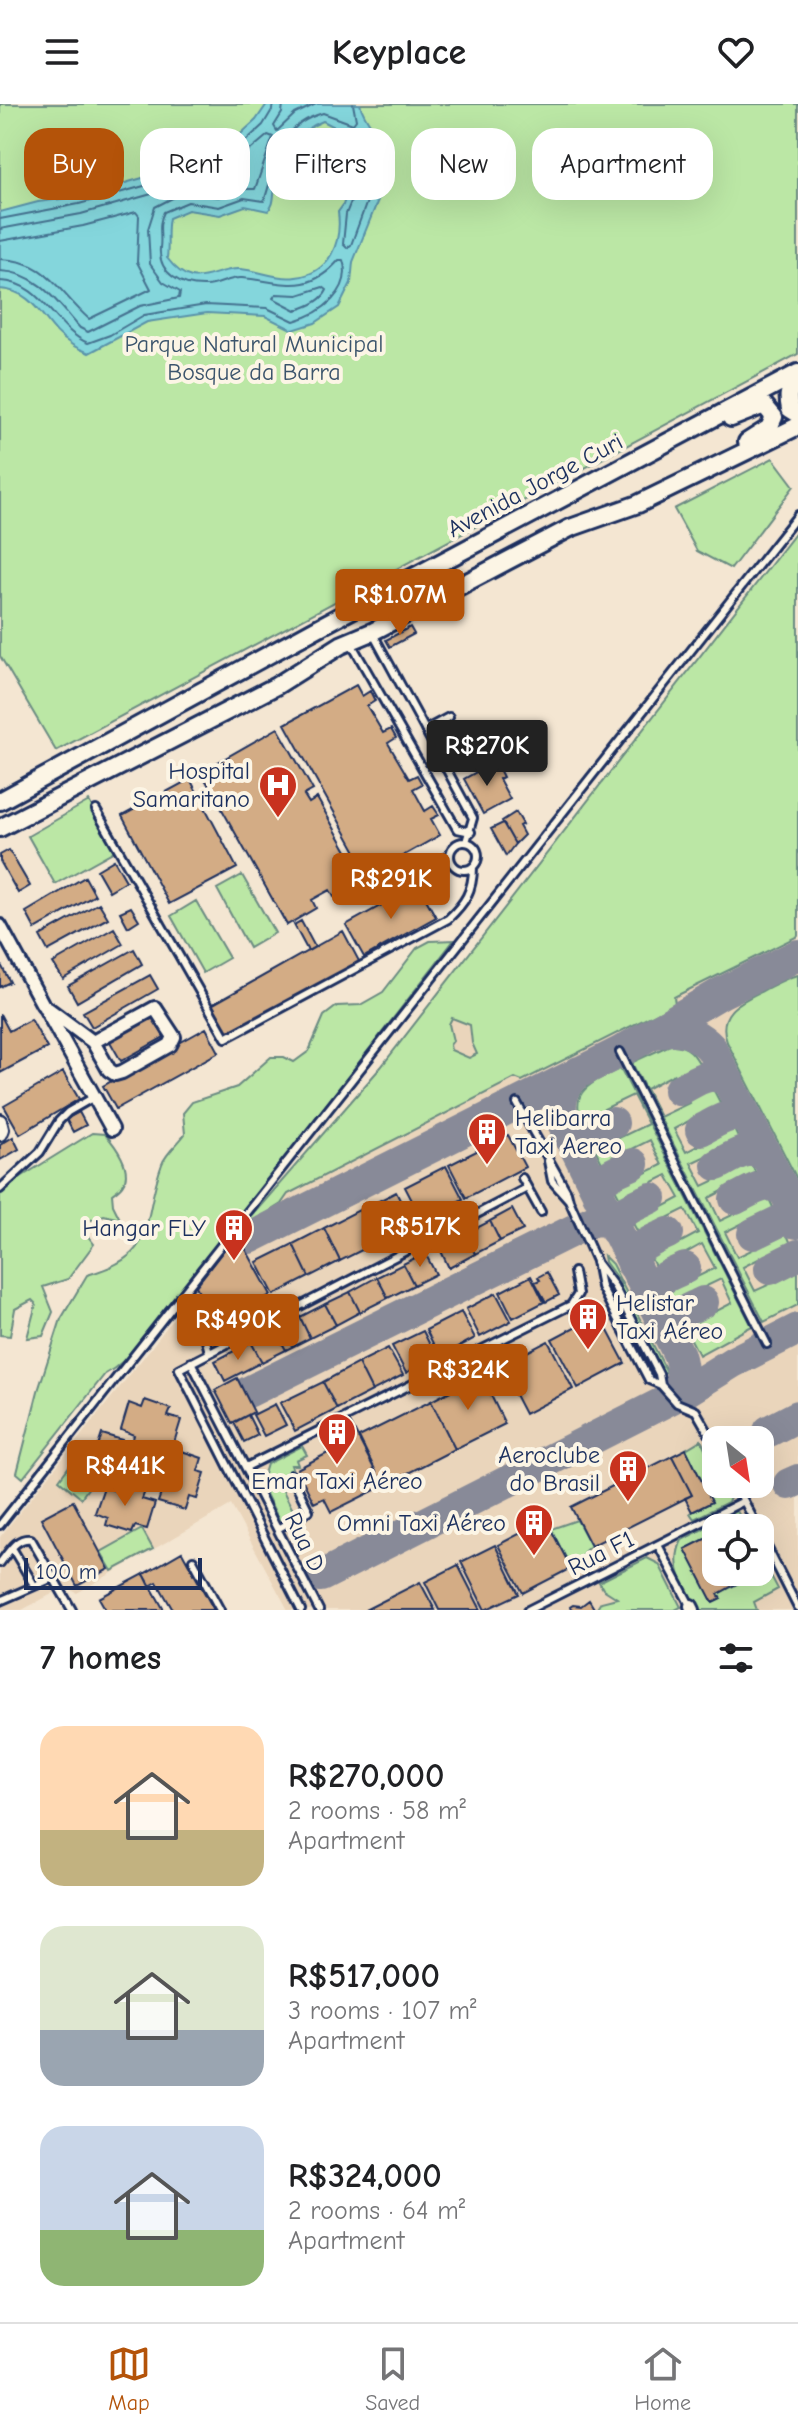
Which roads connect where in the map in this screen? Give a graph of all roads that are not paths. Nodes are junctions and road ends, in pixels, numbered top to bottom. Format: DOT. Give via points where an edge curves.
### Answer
graph roads {
  1 [pos="798,373"];
  2 [pos="798,384"];
  3 [pos="798,414"];
  4 [pos="798,426"];
  5 [pos="663,444"];
  6 [pos="692,477"];
  7 [pos="798,515"];
  8 [pos="325,624"];
  9 [pos="372,632"];
  10 [pos="346,644"];
  11 [pos="449,717"];
  12 [pos="425,730"];
  13 [pos="461,739"];
  14 [pos="436,752"];
  15 [pos="0,801"];
  16 [pos="96,810"];
  17 [pos="0,828"];
  18 [pos="471,832"];
  19 [pos="466,842"];
  20 [pos="450,855"];
  21 [pos="473,867"];
  22 [pos="375,898"];
  23 [pos="0,926"];
  24 [pos="43,1005"];
  25 [pos="93,1042"];
  26 [pos="620,1052"];
  27 [pos="94,1097"];
  28 [pos="517,1103"];
  29 [pos="0,1121"];
  30 [pos="112,1129"];
  31 [pos="0,1134"];
  32 [pos="522,1178"];
  33 [pos="527,1188"];
  34 [pos="0,1189"];
  35 [pos="541,1212"];
  36 [pos="596,1261"];
  37 [pos="574,1272"];
  38 [pos="197,1308"];
  39 [pos="767,1344"];
  40 [pos="209,1352"];
  41 [pos="191,1362"];
  42 [pos="661,1385"];
  43 [pos="705,1426"];
  44 [pos="246,1467"];
  45 [pos="291,1475"];
  46 [pos="742,1498"];
  47 [pos="744,1501"];
  48 [pos="751,1514"];
  49 [pos="0,1525"];
  50 [pos="279,1528"];
  51 [pos="658,1545"];
  52 [pos="12,1548"];
  53 [pos="193,1560"];
  54 [pos="774,1560"];
  55 [pos="0,1563"];
  56 [pos="55,1577"];
  57 [pos="34,1585"];
  58 [pos="0,1601"];
  59 [pos="798,1608"];
  60 [pos="691,1609"];
  61 [pos="72,1610"];
  62 [pos="220,1610"];
  63 [pos="301,1610"];
  64 [pos="319,1610"];
  65 [pos="528,1610"];
  1 -- 5 [label="street, Avenida Jorge Curi"];
  2 -- 3 [label="street" via="788,396 790,409"];
  4 -- 6 [label="street"];
  5 -- 6 [label="street" via="764,405 769,410 774,417 769,428"];
  5 -- 8 [label="street, Avenida Jorge Curi"];
  6 -- 9 [label="street" via="638,504 570,528"];
  7 -- 49 [label="lane"];
  8 -- 10 [label="street"];
  8 -- 15 [label="street, Avenida Jorge Curi"];
  9 -- 10 [label="street"];
  9 -- 12 [label="lane"];
  10 -- 17 [label="street" via="276,686"];
  10 -- 18 [label="lane" via="457,829"];
  11 -- 12 [label="lane"];
  12 -- 14 [label="lane"];
  13 -- 14 [label="lane"];
  14 -- 18 [label="lane" via="473,818"];
  16 -- 21 [label="lane" via="226,1038 448,919 464,904 473,885"];
  18 -- 19 [label="lane"];
  19 -- 20 [label="lane" via="457,844"];
  19 -- 21 [label="lane" via="477,850"];
  20 -- 21 [label="lane" via="460,869"];
  20 -- 22 [label="lane"];
  23 -- 24 [label="street"];
  24 -- 25 [label="street"];
  24 -- 27 [label="street"];
  25 -- 25 [label="street" via="155,1008 174,1037 170,1045 115,1074"];
  26 -- 39 [label="lane"];
  27 -- 30 [label="street"];
  27 -- 34 [label="lane" via="68,1112 40,1152"];
  28 -- 36 [label="lane" via="553,1164"];
  29 -- 31 [label="street"];
  32 -- 33 [label="lane"];
  33 -- 35 [label="lane"];
  33 -- 40 [label="lane"];
  36 -- 42 [label="lane" via="614,1286"];
  36 -- 42 [label="lane" via="601,1287 649,1380"];
  37 -- 44 [label="lane" via="578,1294 571,1305"];
  38 -- 40 [label="lane"];
  40 -- 41 [label="lane"];
  41 -- 44 [label="lane, Rua D"];
  41 -- 63 [label="lane" via="179,1369"];
  42 -- 43 [label="lane" via="677,1403 696,1411"];
  44 -- 50 [label="lane, Rua D"];
  45 -- 50 [label="lane" via="309,1511"];
  46 -- 47 [label="lane"];
  47 -- 48 [label="lane"];
  47 -- 51 [label="lane, Rua F1"];
  50 -- 64 [label="lane, Rua D"];
  51 -- 60 [label="lane"];
  51 -- 65 [label="lane, Rua F1"];
  52 -- 55 [label="lane"];
  52 -- 56 [label="lane" via="31,1539"];
  52 -- 57 [label="lane"];
  53 -- 62 [label="lane"];
  54 -- 59 [label="lane"];
  56 -- 57 [label="lane"];
  56 -- 61 [label="lane"];
  57 -- 58 [label="lane"];
}
